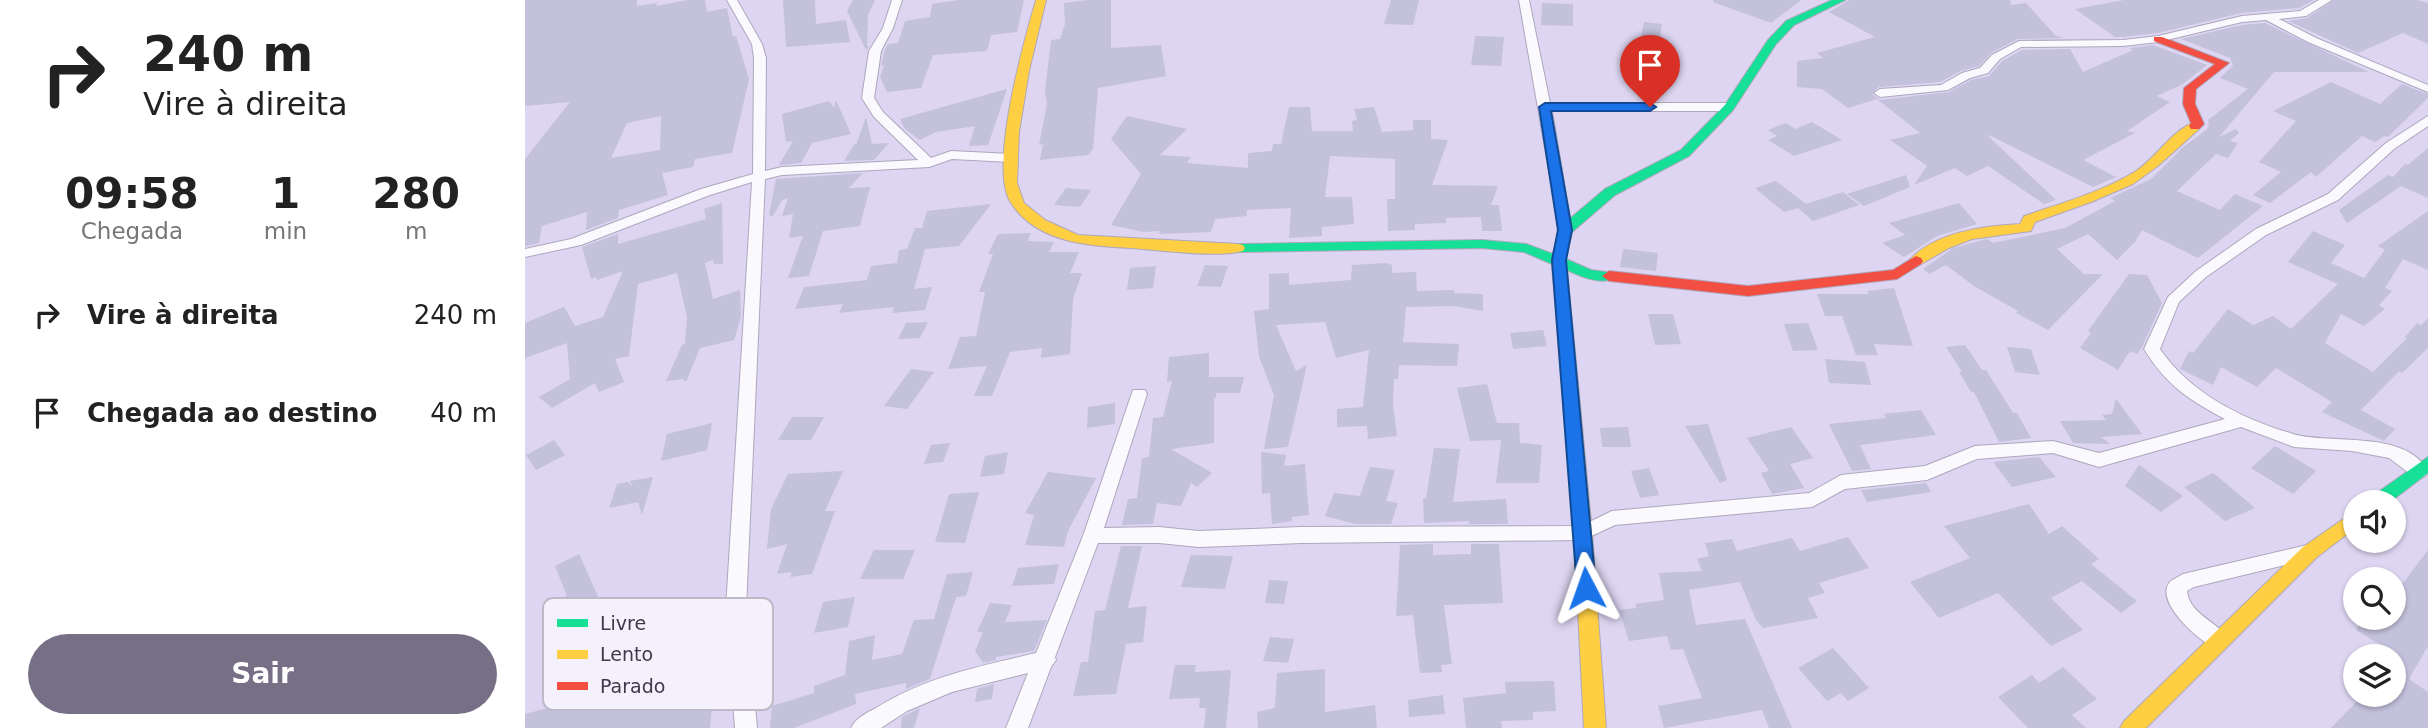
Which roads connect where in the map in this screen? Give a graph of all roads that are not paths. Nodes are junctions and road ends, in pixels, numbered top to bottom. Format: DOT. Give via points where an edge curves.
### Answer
graph roads {
  1 [pos="732,0"];
  2 [pos="897,0"];
  3 [pos="1041,0"];
  4 [pos="1524,0"];
  5 [pos="1840,0"];
  6 [pos="2327,0"];
  7 [pos="2270,18"];
  8 [pos="2158,39"];
  9 [pos="2428,89"];
  10 [pos="1880,93"];
  11 [pos="1545,107"];
  12 [pos="1728,107"];
  13 [pos="2428,120"];
  14 [pos="1011,158"];
  15 [pos="929,163"];
  16 [pos="759,175"];
  17 [pos="1565,230"];
  18 [pos="525,253"];
  19 [pos="1559,260"];
  20 [pos="1139,394"];
  21 [pos="2242,421"];
  22 [pos="2423,468"];
  23 [pos="2393,490"];
  24 [pos="2343,527"];
  25 [pos="1583,533"];
  26 [pos="1093,536"];
  27 [pos="2311,552"];
  28 [pos="737,598"];
  29 [pos="2220,641"];
  30 [pos="1046,660"];
  31 [pos="744,710"];
  32 [pos="746,728"];
  33 [pos="862,728"];
  34 [pos="1017,728"];
  35 [pos="1595,728"];
  36 [pos="2131,728"];
  1 -- 16 [label="street" via="760,58"];
  2 -- 15 [label="street" via="875,51 868,98"];
  3 -- 14 [label="street" via="1012,125"];
  4 -- 11 [label="street"];
  5 -- 12 [label="street" via="1790,23"];
  6 -- 7 [label="street" via="2302,14"];
  7 -- 8 [label="street" via="2242,19"];
  7 -- 9 [label="street"];
  8 -- 10 [label="street" via="2019,44 1996,57 1984,71 1944,88"];
  8 -- 19 [label="street" via="2223,63 2190,88 2189,104 2198,124 2142,173 2100,194 2029,219 2026,228 1986,230 1945,242 1898,274 1748,291 1589,274"];
  11 -- 12 [label="street"];
  11 -- 17 [label="street"];
  12 -- 17 [label="street" via="1685,153 1610,192"];
  13 -- 21 [label="street" via="2333,197 2261,232 2173,300 2152,349 2166,370 2193,395"];
  14 -- 15 [label="street" via="951,155"];
  14 -- 19 [label="street" via="1015,200 1042,225 1074,239 1206,248 1482,244 1526,248"];
  15 -- 16 [label="street"];
  16 -- 18 [label="street" via="681,199 581,241"];
  16 -- 28 [label="street"];
  17 -- 19 [label="street"];
  19 -- 25 [label="street"];
  20 -- 26 [label="street"];
  21 -- 22 [label="street" via="2294,441 2393,452"];
  21 -- 25 [label="street" via="2099,460 2053,447 1975,453 1927,473 1841,482 1812,500 1612,518"];
  22 -- 23 [label="street"];
  24 -- 27 [label="street"];
  25 -- 26 [label="street" via="1199,539"];
  25 -- 35 [label="street"];
  26 -- 30 [label="street"];
  27 -- 29 [label="street"];
  27 -- 29 [label="street" via="2189,580 2177,587 2176,596 2189,617"];
  29 -- 36 [label="street"];
  30 -- 33 [label="street" via="950,683 900,704"];
  30 -- 34 [label="street"];
  31 -- 32 [label="street"];
}
